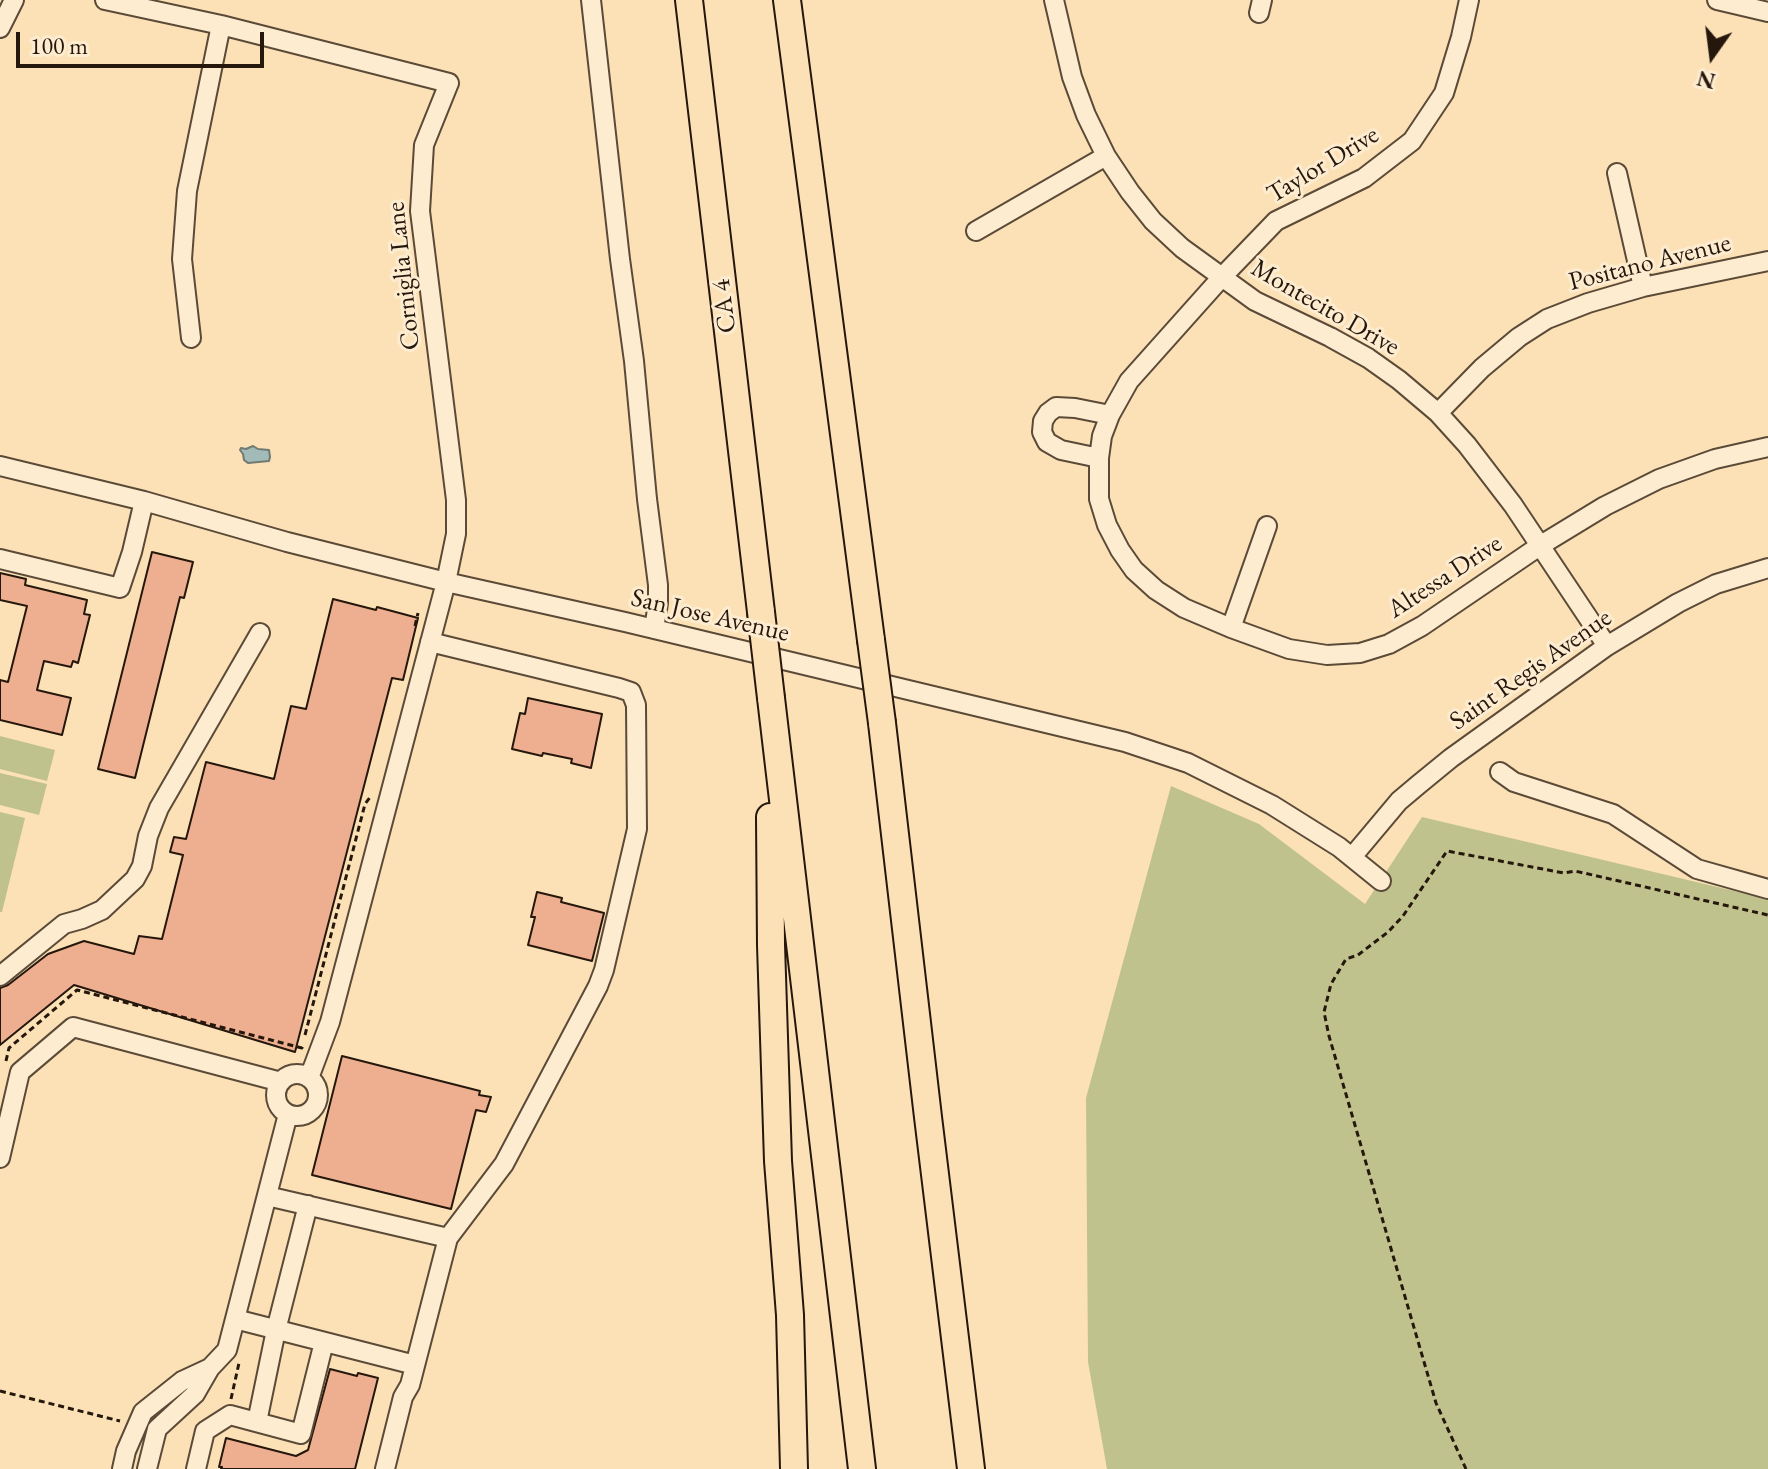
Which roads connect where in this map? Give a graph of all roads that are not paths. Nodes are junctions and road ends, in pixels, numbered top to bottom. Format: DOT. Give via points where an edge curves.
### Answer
graph roads {
  1 [pos="14,0"];
  2 [pos="105,0"];
  3 [pos="591,0"];
  4 [pos="689,0"];
  5 [pos="787,0"];
  6 [pos="1054,0"];
  7 [pos="1469,0"];
  8 [pos="1717,0"];
  9 [pos="1768,12"];
  10 [pos="221,25"];
  11 [pos="0,28"];
  12 [pos="1106,156"];
  13 [pos="1617,173"];
  14 [pos="976,231"];
  15 [pos="1768,261"];
  16 [pos="1221,278"];
  17 [pos="1643,287"];
  18 [pos="191,338"];
  19 [pos="1438,413"];
  20 [pos="1110,415"];
  21 [pos="1768,447"];
  22 [pos="1099,458"];
  23 [pos="0,466"];
  24 [pos="144,501"];
  25 [pos="1267,526"];
  26 [pos="1541,545"];
  27 [pos="0,559"];
  28 [pos="1768,568"];
  29 [pos="446,582"];
  30 [pos="1231,628"];
  31 [pos="654,629"];
  32 [pos="260,633"];
  33 [pos="430,642"];
  34 [pos="1607,646"];
  35 [pos="777,758"];
  36 [pos="1500,772"];
  37 [pos="1352,857"];
  38 [pos="1381,881"];
  39 [pos="1768,889"];
  40 [pos="0,976"];
  41 [pos="309,1078"];
  42 [pos="281,1082"];
  43 [pos="288,1114"];
  44 [pos="0,1158"];
  45 [pos="267,1196"];
  46 [pos="308,1205"];
  47 [pos="448,1238"];
  48 [pos="235,1319"];
  49 [pos="276,1330"];
  50 [pos="324,1342"];
  51 [pos="415,1365"];
  52 [pos="210,1368"];
  53 [pos="257,1422"];
  54 [pos="122,1469"];
  55 [pos="147,1469"];
  56 [pos="196,1469"];
  57 [pos="385,1469"];
  58 [pos="794,1469"];
  59 [pos="862,1469"];
  60 [pos="971,1469"];
  1 -- 11 [label="street"];
  2 -- 10 [label="street, Corniglia Lane"];
  3 -- 31 [label="street" via="658,585"];
  4 -- 35 [label="highway, CA 4 / CA 4, bridge"];
  5 -- 60 [label="highway, bridge" via="882,723"];
  6 -- 12 [label="street, Montecito Drive" via="1072,77"];
  7 -- 16 [label="street, Taylor Drive" via="1444,93 1412,141 1364,178 1276,221"];
  8 -- 9 [label="street"];
  10 -- 18 [label="street" via="187,191 182,259"];
  10 -- 29 [label="street, Corniglia Lane" via="449,83 424,145 420,211 456,500 456,534"];
  12 -- 14 [label="street"];
  12 -- 16 [label="street, Montecito Drive" via="1153,221"];
  13 -- 17 [label="street"];
  15 -- 17 [label="street, Positano Avenue"];
  16 -- 19 [label="street, Montecito Drive" via="1368,358"];
  16 -- 20 [label="street, Altessa Drive" via="1129,381"];
  17 -- 19 [label="street, Positano Avenue" via="1547,319 1482,368"];
  19 -- 26 [label="street, Montecito Drive"];
  20 -- 22 [label="street, Altessa Drive"];
  20 -- 22 [label="street" via="1056,407 1043,421 1047,442"];
  21 -- 26 [label="street, Altessa Drive" via="1659,479"];
  22 -- 30 [label="street, Altessa Drive" via="1099,499 1107,525 1134,570 1184,608"];
  23 -- 24 [label="street, San Jose Avenue"];
  24 -- 27 [label="street" via="120,588"];
  24 -- 29 [label="street, San Jose Avenue"];
  25 -- 30 [label="street"];
  26 -- 30 [label="street, Altessa Drive" via="1422,626 1360,653 1289,649"];
  26 -- 34 [label="street, Montecito Drive"];
  28 -- 34 [label="street, Saint Regis Avenue" via="1716,584"];
  29 -- 31 [label="street, San Jose Avenue"];
  29 -- 33 [label="street"];
  31 -- 37 [label="street, San Jose Avenue" via="1161,753 1272,805"];
  32 -- 40 [label="street" via="159,808 135,879 102,910 64,924"];
  33 -- 41 [label="street" via="330,1022"];
  33 -- 47 [label="street" via="619,688 631,692 636,705 637,829 604,970 504,1164"];
  34 -- 37 [label="street, Saint Regis Avenue" via="1418,785"];
  35 -- 58 [label="highway" via="770,798 771,931"];
  35 -- 59 [label="highway, CA 4"];
  36 -- 39 [label="street" via="1514,782 1613,814 1697,869"];
  37 -- 38 [label="street, San Jose Avenue"];
  41 -- 42 [label="street" via="297,1074"];
  41 -- 43 [label="street" via="318,1089 314,1109 302,1116"];
  42 -- 43 [label="street" via="277,1100"];
  42 -- 44 [label="street" via="73,1027 20,1072"];
  43 -- 45 [label="street"];
  45 -- 46 [label="street"];
  45 -- 48 [label="street"];
  46 -- 47 [label="street"];
  46 -- 49 [label="street"];
  47 -- 51 [label="street"];
  48 -- 49 [label="street"];
  48 -- 52 [label="street" via="227,1350"];
  49 -- 50 [label="street"];
  49 -- 53 [label="street"];
  50 -- 51 [label="street"];
  50 -- 53 [label="street" via="301,1434"];
  51 -- 57 [label="street"];
  52 -- 54 [label="street" via="182,1381 143,1412"];
  52 -- 55 [label="street" via="195,1394 157,1429"];
  53 -- 56 [label="street" via="230,1415 205,1431"];
}
